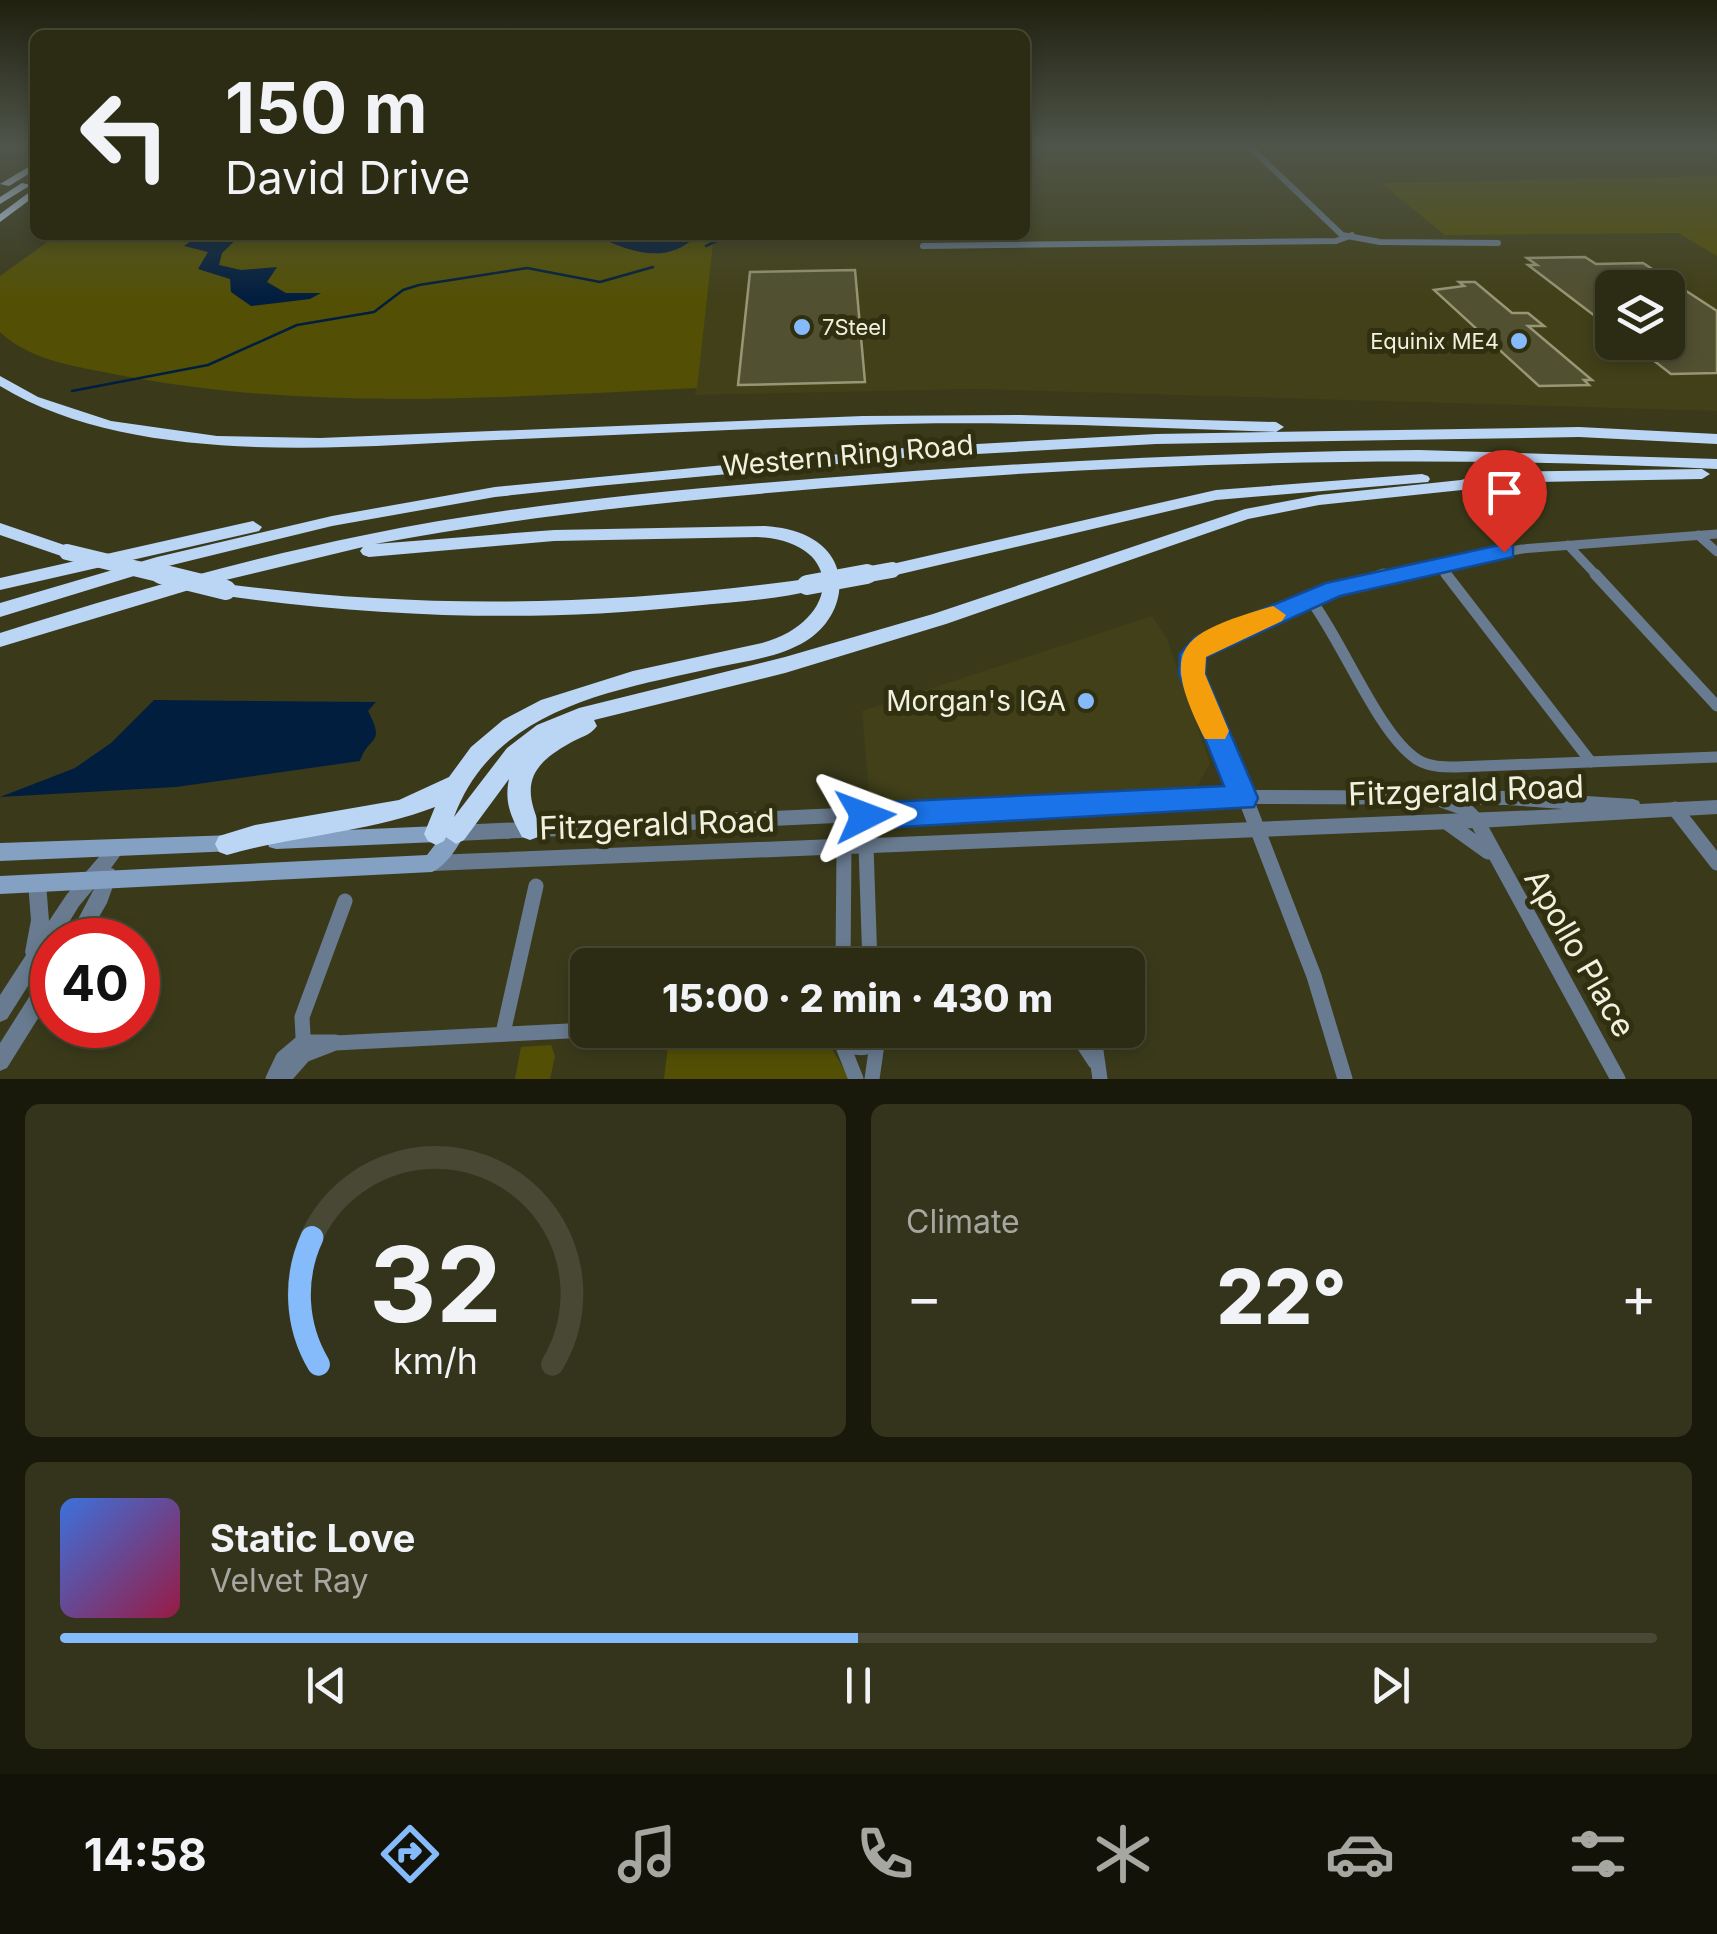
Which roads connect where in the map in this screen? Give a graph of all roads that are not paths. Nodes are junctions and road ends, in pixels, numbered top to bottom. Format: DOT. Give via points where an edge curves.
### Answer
graph roads {
  1 [pos="29,196"];
  2 [pos="1302,196"];
  3 [pos="0,219"];
  4 [pos="1347,236"];
  5 [pos="1498,243"];
  6 [pos="923,246"];
  7 [pos="0,380"];
  8 [pos="1346,434"];
  9 [pos="1717,439"];
  10 [pos="1717,464"];
  11 [pos="1717,474"];
  12 [pos="1491,478"];
  13 [pos="496,492"];
  14 [pos="0,529"];
  15 [pos="1717,534"];
  16 [pos="1698,535"];
  17 [pos="1568,546"];
  18 [pos="1717,552"];
  19 [pos="1438,564"];
  20 [pos="224,582"];
  21 [pos="0,584"];
  22 [pos="1310,599"];
  23 [pos="0,610"];
  24 [pos="0,640"];
  25 [pos="665,695"];
  26 [pos="1717,706"];
  27 [pos="1717,757"];
  28 [pos="1591,762"];
  29 [pos="454,785"];
  30 [pos="1244,798"];
  31 [pos="1424,798"];
  32 [pos="1717,807"];
  33 [pos="1676,809"];
  34 [pos="865,816"];
  35 [pos="844,817"];
  36 [pos="1476,821"];
  37 [pos="1445,822"];
  38 [pos="1258,828"];
  39 [pos="530,830"];
  40 [pos="446,834"];
  41 [pos="227,844"];
  42 [pos="844,846"];
  43 [pos="866,846"];
  44 [pos="116,849"];
  45 [pos="0,852"];
  46 [pos="1492,856"];
  47 [pos="1717,862"];
  48 [pos="432,863"];
  49 [pos="98,879"];
  50 [pos="38,883"];
  51 [pos="0,884"];
  52 [pos="536,886"];
  53 [pos="345,901"];
  54 [pos="40,918"];
  55 [pos="67,918"];
  56 [pos="84,918"];
  57 [pos="843,948"];
  58 [pos="869,948"];
  59 [pos="30,964"];
  60 [pos="0,1012"];
  61 [pos="30,1014"];
  62 [pos="570,1031"];
  63 [pos="503,1033"];
  64 [pos="842,1048"];
  65 [pos="880,1048"];
  66 [pos="1088,1048"];
  67 [pos="1096,1048"];
  68 [pos="303,1049"];
  69 [pos="0,1061"];
  70 [pos="1100,1076"];
  71 [pos="273,1079"];
  72 [pos="283,1079"];
  73 [pos="856,1079"];
  74 [pos="872,1079"];
  75 [pos="1345,1079"];
  76 [pos="1618,1079"];
  1 -- 3 [label="highway"];
  2 -- 4 [label="street"];
  4 -- 5 [label="street"];
  4 -- 6 [label="street"];
  7 -- 8 [label="highway" via="33,400 109,424 217,441 1020,419"];
  8 -- 9 [label="highway, Western Ring Road" via="1579,432"];
  8 -- 13 [label="highway, Western Ring Road" via="938,451"];
  10 -- 20 [label="highway, Western Ring Road" via="1300,458 913,476 488,520 327,548"];
  11 -- 12 [label="highway"];
  12 -- 20 [label="highway, bridge" via="1216,495 892,570 686,601 485,610 363,607"];
  12 -- 25 [label="highway" via="1245,514 978,607"];
  13 -- 21 [label="highway" via="332,511"];
  13 -- 23 [label="highway, Western Ring Road" via="268,535"];
  14 -- 20 [label="highway, bridge" via="67,552"];
  15 -- 16 [label="street"];
  16 -- 17 [label="street"];
  16 -- 18 [label="street"];
  17 -- 19 [label="street"];
  17 -- 26 [label="street"];
  19 -- 22 [label="street"];
  19 -- 28 [label="street"];
  20 -- 24 [label="highway, Western Ring Road" via="112,604"];
  20 -- 29 [label="highway" via="416,546 603,532 769,532 806,543 824,559 833,582 831,601 801,635 538,709 495,738"];
  22 -- 28 [label="street" via="1396,735 1422,762"];
  22 -- 30 [label="street" via="1193,654 1192,674"];
  25 -- 39 [label="highway" via="577,729 534,756 516,794"];
  25 -- 40 [label="highway" via="586,714 530,741"];
  27 -- 28 [label="street"];
  29 -- 40 [label="highway"];
  29 -- 41 [label="highway" via="376,817"];
  30 -- 31 [label="street, Fitzgerald Road"];
  30 -- 34 [label="street, Fitzgerald Road"];
  30 -- 38 [label="street"];
  31 -- 33 [label="street, Fitzgerald Road"];
  31 -- 36 [label="street" via="1456,804"];
  32 -- 33 [label="street, Fitzgerald Road"];
  33 -- 36 [label="street, Fitzgerald Road"];
  33 -- 47 [label="street"];
  34 -- 35 [label="street, Fitzgerald Road"];
  34 -- 43 [label="street"];
  35 -- 39 [label="street, Fitzgerald Road"];
  35 -- 42 [label="street"];
  36 -- 37 [label="street, Fitzgerald Road"];
  36 -- 46 [label="street, Apollo Place"];
  37 -- 38 [label="street, Fitzgerald Road"];
  37 -- 46 [label="street"];
  38 -- 43 [label="street, Fitzgerald Road"];
  38 -- 75 [label="street"];
  39 -- 40 [label="street, Fitzgerald Road"];
  40 -- 41 [label="main road, Fitzgerald Road"];
  40 -- 48 [label="main road"];
  41 -- 44 [label="main road, Fitzgerald Road"];
  42 -- 43 [label="street, Fitzgerald Road"];
  42 -- 48 [label="street, Fitzgerald Road"];
  42 -- 57 [label="street"];
  43 -- 58 [label="street"];
  44 -- 45 [label="main road, Fitzgerald Road"];
  44 -- 49 [label="street"];
  46 -- 76 [label="street, Apollo Place"];
  48 -- 49 [label="main road, Fitzgerald Road"];
  49 -- 50 [label="main road, Fitzgerald Road"];
  49 -- 55 [label="street"];
  49 -- 56 [label="street"];
  50 -- 51 [label="main road, Fitzgerald Road"];
  50 -- 54 [label="street"];
  52 -- 63 [label="street"];
  53 -- 68 [label="street" via="306,1002"];
  59 -- 60 [label="street"];
  61 -- 69 [label="street"];
  62 -- 63 [label="street"];
  63 -- 68 [label="street"];
  64 -- 73 [label="street"];
  65 -- 74 [label="street"];
  66 -- 70 [label="street"];
  67 -- 70 [label="street"];
  68 -- 71 [label="street" via="283,1058"];
  68 -- 72 [label="street"];
}
